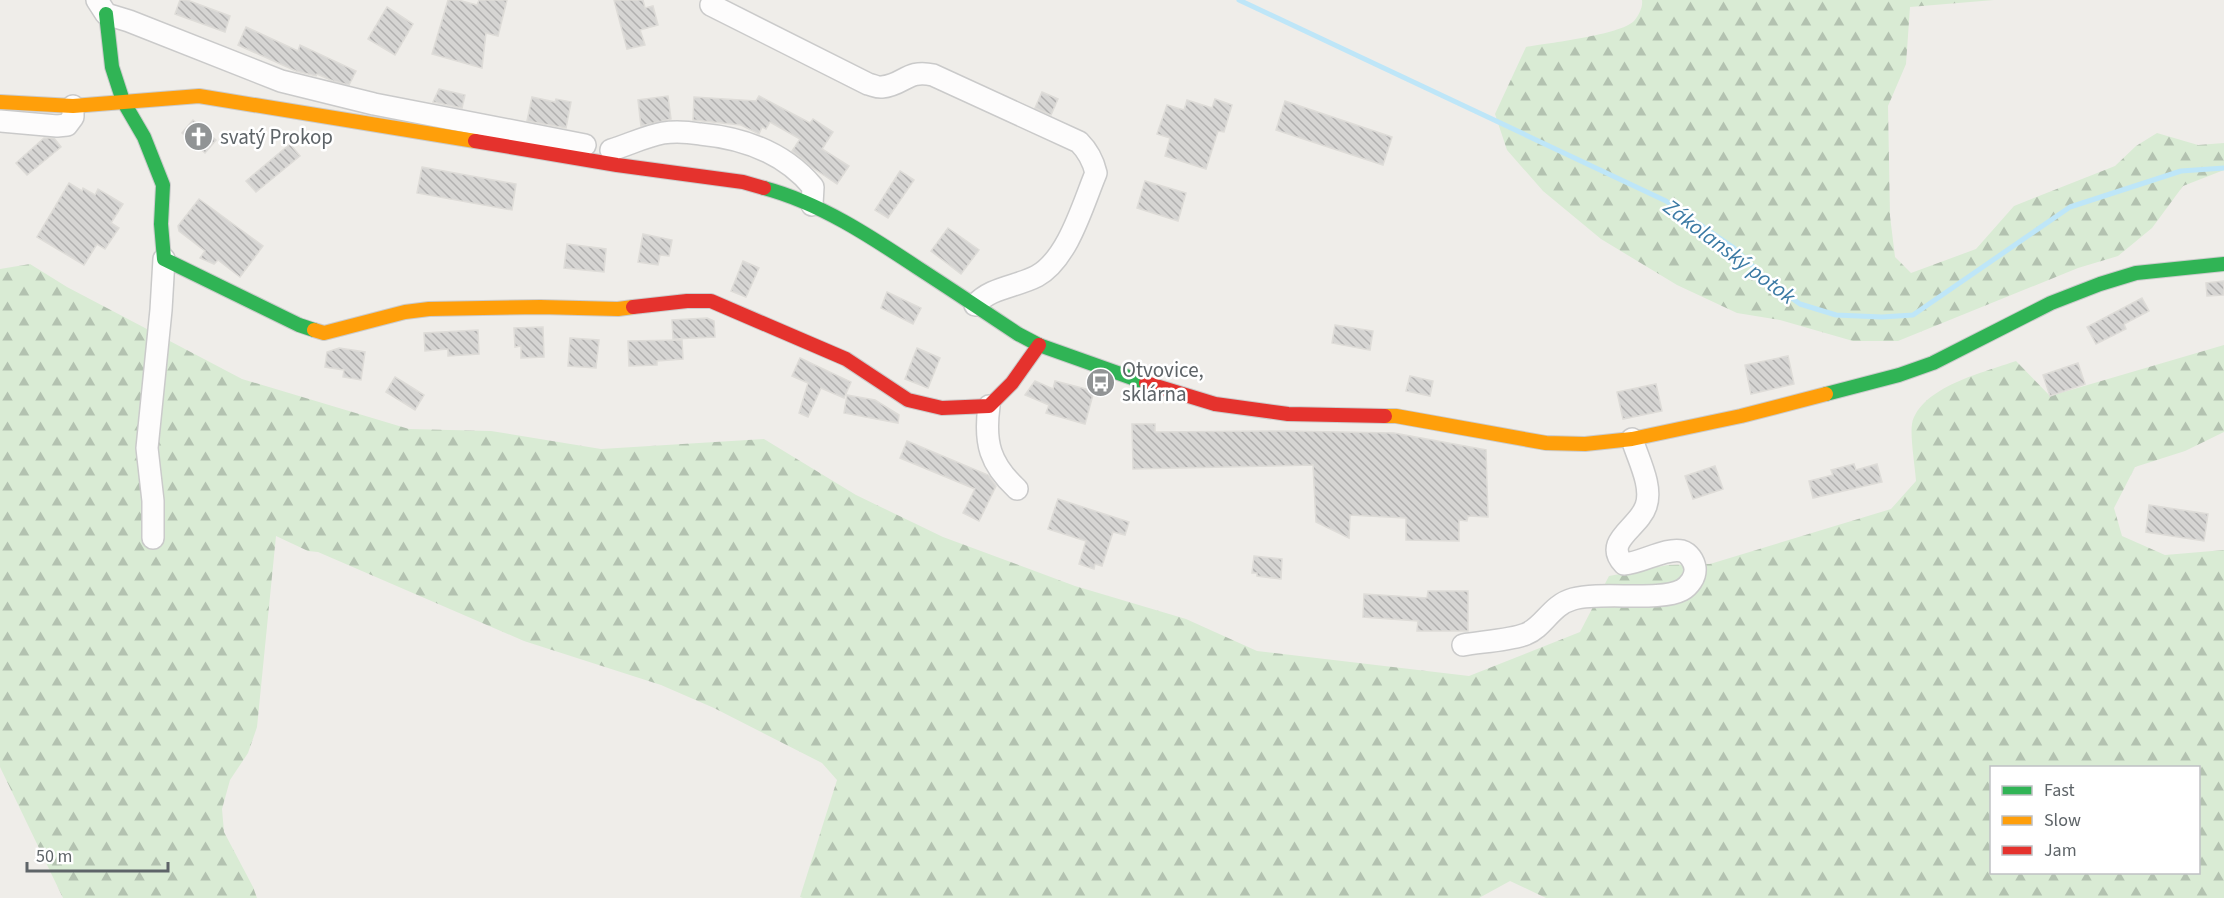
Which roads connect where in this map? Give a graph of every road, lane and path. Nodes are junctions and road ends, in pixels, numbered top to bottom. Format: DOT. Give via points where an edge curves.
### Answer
graph roads {
  1 [pos="711,5"];
  2 [pos="102,7"];
  3 [pos="123,101"];
  4 [pos="0,102"];
  5 [pos="73,106"];
  6 [pos="0,121"];
  7 [pos="614,158"];
  8 [pos="812,205"];
  9 [pos="164,259"];
  10 [pos="2224,264"];
  11 [pos="975,305"];
  12 [pos="1039,345"];
  13 [pos="989,406"];
  14 [pos="1632,439"];
  15 [pos="1017,489"];
  16 [pos="153,538"];
  17 [pos="1463,645"];
  1 -- 11 [label="street" via="868,84 881,87 921,72 933,75 1079,142 1087,150 1096,172 1068,240 1056,258 1040,275 990,293"];
  2 -- 3 [label="main road" via="112,67"];
  2 -- 7 [label="street" via="281,81"];
  3 -- 5 [label="main road"];
  3 -- 7 [label="main road" via="199,96"];
  3 -- 9 [label="main road" via="144,137 163,185"];
  4 -- 5 [label="main road"];
  5 -- 6 [label="street" via="73,117 67,125"];
  7 -- 8 [label="main road" via="743,182"];
  7 -- 8 [label="street" via="663,133 707,134 745,142 800,171 813,187"];
  8 -- 11 [label="main road" via="882,244"];
  9 -- 13 [label="main road" via="299,325 324,333 429,309 618,309 711,302 846,359 911,401 930,408"];
  9 -- 16 [label="street" via="147,448"];
  10 -- 14 [label="main road" via="2136,273 2051,303 1933,363 1899,375 1741,416"];
  11 -- 12 [label="main road"];
  12 -- 13 [label="main road" via="1012,383"];
  12 -- 14 [label="main road" via="1137,381 1215,404 1251,410 1396,416 1546,443"];
  13 -- 15 [label="street" via="989,450 998,468"];
  14 -- 17 [label="street" via="1649,493 1641,518 1622,538 1616,554 1624,564 1681,551 1689,555 1695,569 1688,586 1657,595 1573,599 1555,607 1527,634"];
}
